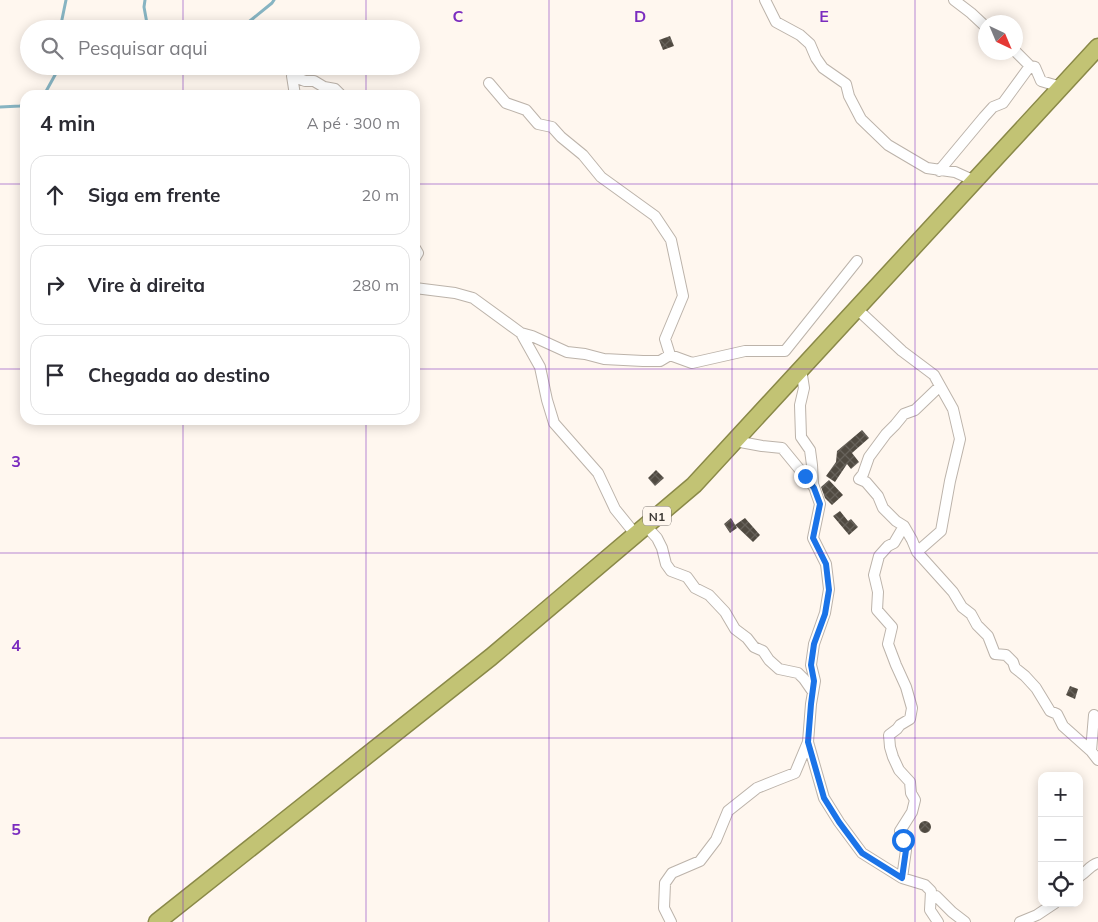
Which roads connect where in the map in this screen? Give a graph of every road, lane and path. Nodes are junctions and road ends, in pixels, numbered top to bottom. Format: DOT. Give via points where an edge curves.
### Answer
graph roads {
  1 [pos="765,0"];
  2 [pos="954,0"];
  3 [pos="978,19"];
  4 [pos="1098,47"];
  5 [pos="1023,59"];
  6 [pos="1030,66"];
  7 [pos="489,83"];
  8 [pos="1061,87"];
  9 [pos="294,90"];
  10 [pos="335,90"];
  11 [pos="939,171"];
  12 [pos="975,181"];
  13 [pos="857,261"];
  14 [pos="420,289"];
  15 [pos="857,309"];
  16 [pos="521,333"];
  17 [pos="670,355"];
  18 [pos="801,369"];
  19 [pos="940,386"];
  20 [pos="735,441"];
  21 [pos="814,488"];
  22 [pos="904,526"];
  23 [pos="641,530"];
  24 [pos="917,552"];
  25 [pos="813,692"];
  26 [pos="1094,715"];
  27 [pos="808,742"];
  28 [pos="1091,751"];
  29 [pos="1098,760"];
  30 [pos="1098,863"];
  31 [pos="1083,874"];
  32 [pos="902,878"];
  33 [pos="936,896"];
  34 [pos="1049,907"];
  35 [pos="157,922"];
  36 [pos="671,922"];
  37 [pos="938,922"];
  38 [pos="964,922"];
  39 [pos="1020,922"];
  1 -- 11 [label="street" via="776,22 800,35 810,44 823,68 846,84 861,119 888,145 927,168"];
  2 -- 3 [label="street"];
  4 -- 8 [label="highway, N1"];
  5 -- 6 [label="street"];
  6 -- 8 [label="street" via="1035,67 1041,81"];
  6 -- 11 [label="street" via="1003,103 993,107"];
  7 -- 17 [label="street" via="506,103 526,110 538,124 552,127 602,177 655,216 671,240 683,296 664,339"];
  8 -- 12 [label="highway, N1"];
  9 -- 10 [label="street" via="292,76"];
  11 -- 12 [label="street" via="954,172"];
  12 -- 15 [label="highway, N1"];
  13 -- 17 [label="street" via="785,351 745,351 692,363"];
  14 -- 16 [label="street" via="473,298"];
  15 -- 18 [label="highway, N1"];
  15 -- 19 [label="street" via="934,376"];
  16 -- 17 [label="street" via="567,352 604,359 660,361"];
  16 -- 23 [label="street" via="540,367 554,423 598,473 615,508"];
  18 -- 20 [label="highway, N1"];
  18 -- 21 [label="street" via="804,388 800,405 801,437 810,450"];
  19 -- 22 [label="street" via="915,410 904,414 886,434 869,457 859,480 866,482 883,508"];
  19 -- 24 [label="street" via="953,408 960,439 941,531"];
  20 -- 21 [label="street" via="782,448"];
  20 -- 23 [label="highway, N1" via="694,485"];
  21 -- 25 [label="street" via="820,504 813,538 826,564 829,590 825,614 814,644 811,665"];
  22 -- 24 [label="street"];
  22 -- 32 [label="street" via="894,543 879,556 874,575 878,592 877,610 892,627 888,644 912,708 910,719 889,735 893,757 910,782 915,800 912,812 900,831 906,850"];
  23 -- 25 [label="street" via="657,538 671,571 686,577 695,588 709,595 754,647 763,651 778,669 798,673"];
  23 -- 35 [label="highway, N1" via="491,657"];
  24 -- 28 [label="street" via="971,614 988,636 996,654 1006,655 1036,688 1050,711 1057,714 1063,726"];
  25 -- 27 [label="street"];
  26 -- 28 [label="street"];
  27 -- 32 [label="street" via="824,798 839,822 862,853"];
  27 -- 36 [label="street" via="795,773 757,788 728,810 716,840 700,861 672,873 665,883 664,908"];
  28 -- 29 [label="street"];
  30 -- 31 [label="street" via="1091,865"];
  32 -- 37 [label="street" via="925,885 931,892 930,910"];
  33 -- 38 [label="street"];
  34 -- 39 [label="street"];
}
